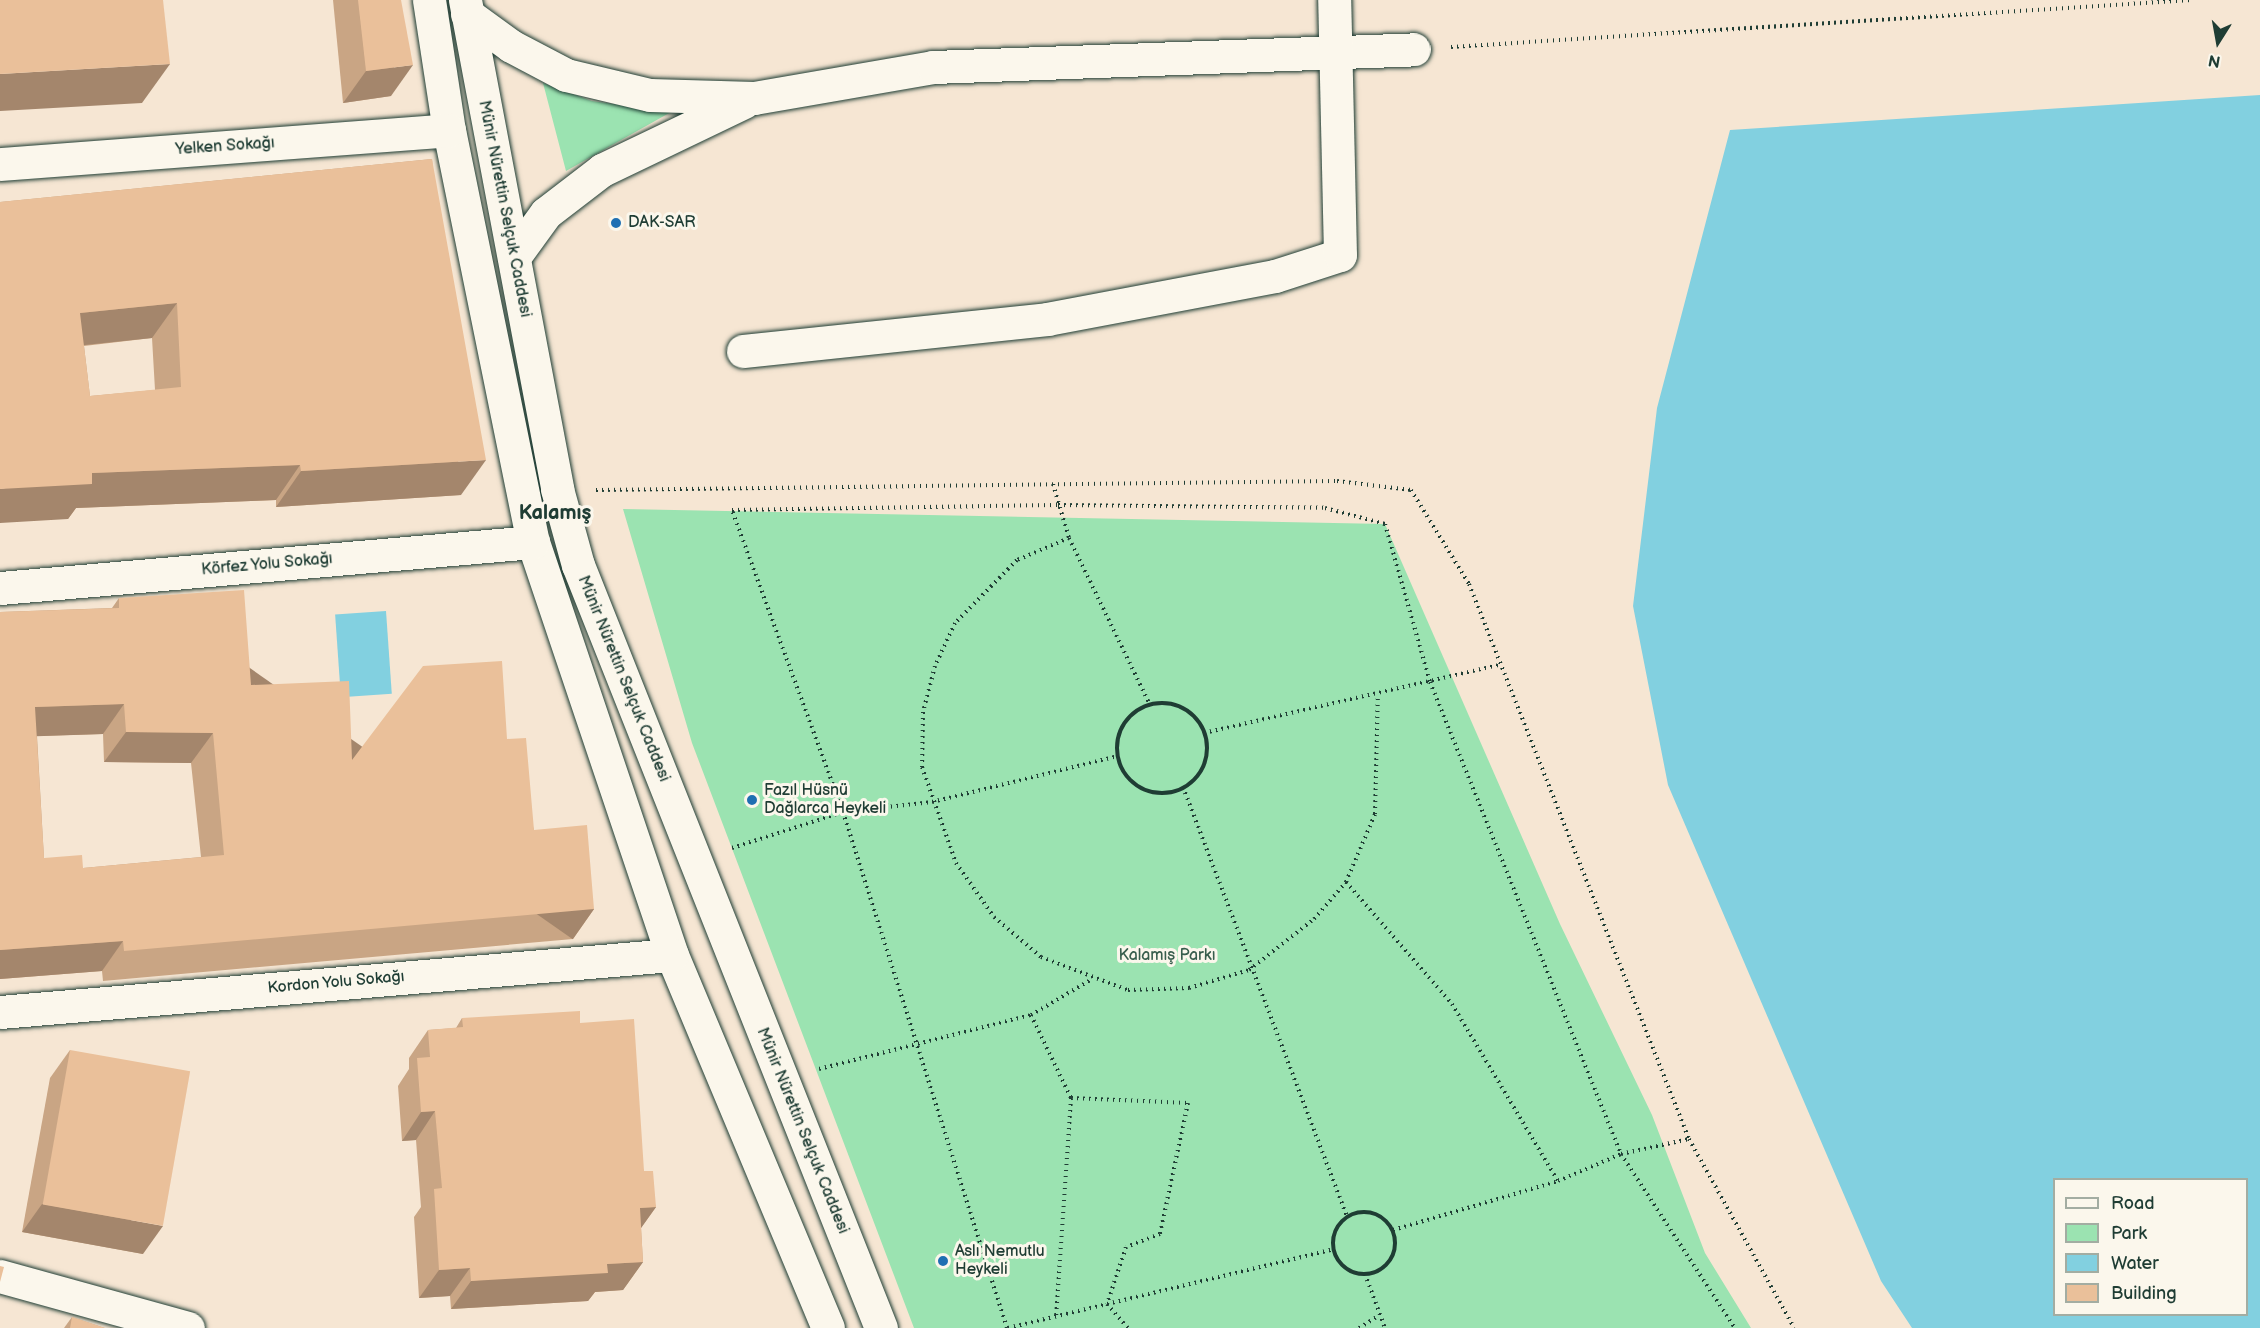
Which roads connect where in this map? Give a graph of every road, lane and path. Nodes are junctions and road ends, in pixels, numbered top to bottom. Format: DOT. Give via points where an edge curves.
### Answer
graph roads {
  1 [pos="429,0"];
  2 [pos="1334,0"];
  3 [pos="2192,0"];
  4 [pos="466,7"];
  5 [pos="1414,49"];
  6 [pos="1339,52"];
  7 [pos="754,98"];
  8 [pos="449,130"];
  9 [pos="0,164"];
  10 [pos="514,257"];
  11 [pos="743,351"];
  12 [pos="1053,484"];
  13 [pos="556,489"];
  14 [pos="1058,505"];
  15 [pos="1069,537"];
  16 [pos="534,542"];
  17 [pos="0,588"];
  18 [pos="1499,665"];
  19 [pos="1430,682"];
  20 [pos="1378,695"];
  21 [pos="1150,705"];
  22 [pos="1204,733"];
  23 [pos="1118,756"];
  24 [pos="1183,787"];
  25 [pos="932,802"];
  26 [pos="843,812"];
  27 [pos="695,860"];
  28 [pos="1346,882"];
  29 [pos="672,955"];
  30 [pos="1248,970"];
  31 [pos="1093,979"];
  32 [pos="0,1012"];
  33 [pos="1031,1015"];
  34 [pos="916,1044"];
  35 [pos="781,1078"];
  36 [pos="1071,1098"];
  37 [pos="1689,1139"];
  38 [pos="1621,1154"];
  39 [pos="1558,1181"];
  40 [pos="1347,1217"];
  41 [pos="1393,1230"];
  42 [pos="1334,1249"];
  43 [pos="1365,1274"];
  44 [pos="0,1276"];
  45 [pos="1107,1304"];
  46 [pos="1056,1316"];
  47 [pos="1378,1316"];
  48 [pos="188,1328"];
  49 [pos="828,1328"];
  50 [pos="881,1328"];
  51 [pos="1008,1328"];
  52 [pos="1128,1328"];
  53 [pos="1359,1328"];
  54 [pos="1385,1328"];
  55 [pos="1736,1328"];
  56 [pos="1794,1328"];
  1 -- 8 [label="street"];
  2 -- 6 [label="street"];
  3 -- 5 [label="path"];
  4 -- 7 [label="street" via="511,46 566,75 650,95"];
  4 -- 10 [label="street, Münir Nürettin Selçuk Caddesi"];
  5 -- 6 [label="street"];
  6 -- 7 [label="street" via="933,67"];
  6 -- 11 [label="street" via="1340,255 1275,276 1047,319"];
  7 -- 10 [label="street" via="649,143 602,170 546,213"];
  8 -- 9 [label="street, Yelken Sokağı"];
  8 -- 16 [label="street"];
  10 -- 13 [label="street, Münir Nürettin Selçuk Caddesi"];
  12 -- 13 [label="path"];
  12 -- 14 [label="path"];
  12 -- 18 [label="path" via="1337,481 1411,490 1469,584"];
  13 -- 27 [label="street, Münir Nürettin Selçuk Caddesi" via="578,565"];
  14 -- 15 [label="path"];
  14 -- 19 [label="path" via="1325,508 1385,524"];
  14 -- 26 [label="path" via="732,510"];
  15 -- 21 [label="path"];
  15 -- 25 [label="path" via="1017,560 955,623 935,666 923,712 922,767"];
  16 -- 17 [label="street, Körfez Yolu Sokağı"];
  16 -- 29 [label="street"];
  18 -- 19 [label="path"];
  18 -- 37 [label="path"];
  19 -- 20 [label="path"];
  19 -- 38 [label="path"];
  20 -- 22 [label="path"];
  20 -- 28 [label="path" via="1375,814"];
  21 -- 22 [label="path" via="1188,712"];
  21 -- 23 [label="path" via="1124,724"];
  22 -- 24 [label="path" via="1201,770"];
  23 -- 24 [label="path" via="1131,781 1143,788 1170,792"];
  23 -- 25 [label="path"];
  24 -- 30 [label="path"];
  25 -- 26 [label="path"];
  25 -- 31 [label="path" via="956,863 994,917 1041,957"];
  26 -- 27 [label="path"];
  26 -- 34 [label="path"];
  27 -- 35 [label="street, Münir Nürettin Selçuk Caddesi"];
  28 -- 30 [label="path" via="1314,919"];
  28 -- 39 [label="path" via="1452,1004"];
  29 -- 32 [label="street, Kordon Yolu Sokağı"];
  29 -- 49 [label="street"];
  30 -- 31 [label="path" via="1189,988 1128,990"];
  30 -- 40 [label="path"];
  31 -- 33 [label="path"];
  33 -- 34 [label="path"];
  33 -- 36 [label="path"];
  34 -- 35 [label="path"];
  34 -- 51 [label="path"];
  35 -- 50 [label="street, Münir Nürettin Selçuk Caddesi"];
  36 -- 45 [label="path" via="1188,1102 1160,1234 1126,1247"];
  36 -- 46 [label="path"];
  37 -- 38 [label="path"];
  37 -- 56 [label="path"];
  38 -- 39 [label="path"];
  38 -- 55 [label="path"];
  39 -- 41 [label="path"];
  40 -- 41 [label="path" via="1378,1215"];
  40 -- 42 [label="path" via="1335,1230"];
  41 -- 43 [label="path" via="1391,1259"];
  42 -- 43 [label="path" via="1344,1267"];
  42 -- 45 [label="path"];
  43 -- 47 [label="path"];
  44 -- 48 [label="street"];
  45 -- 46 [label="path"];
  45 -- 52 [label="path"];
  46 -- 51 [label="path"];
  47 -- 53 [label="path"];
  47 -- 54 [label="path"];
}
